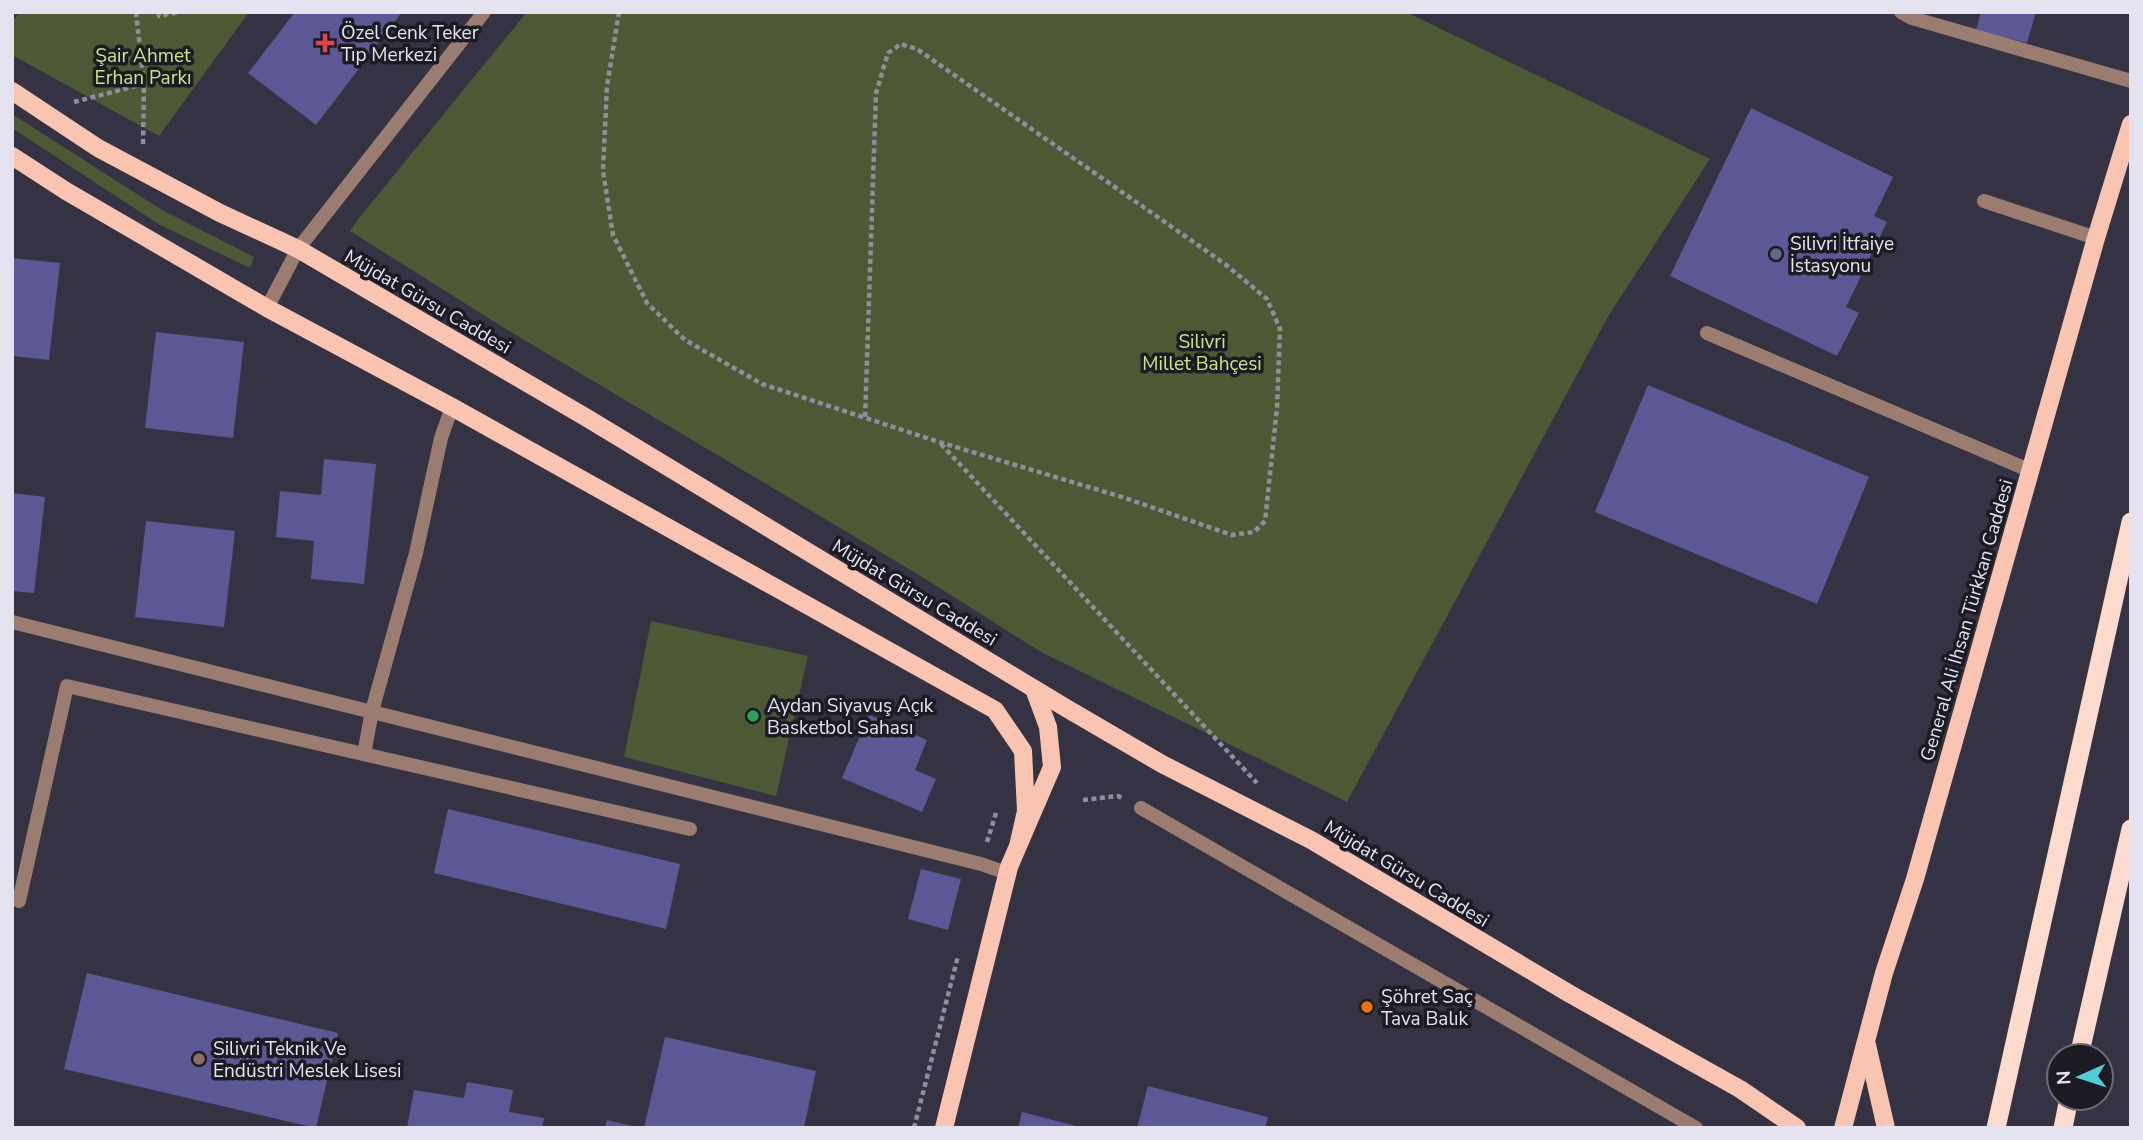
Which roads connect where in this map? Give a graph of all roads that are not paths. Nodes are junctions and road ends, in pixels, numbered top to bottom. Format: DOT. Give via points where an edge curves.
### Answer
graph roads {
  1 [pos="484,12"];
  2 [pos="1901,12"];
  3 [pos="2131,81"];
  4 [pos="12,91"];
  5 [pos="2131,124"];
  6 [pos="12,156"];
  7 [pos="1984,201"];
  8 [pos="2096,238"];
  9 [pos="298,249"];
  10 [pos="267,308"];
  11 [pos="1707,333"];
  12 [pos="452,407"];
  13 [pos="2031,471"];
  14 [pos="2131,522"];
  15 [pos="12,622"];
  16 [pos="1034,689"];
  17 [pos="372,711"];
  18 [pos="364,754"];
  19 [pos="1141,808"];
  20 [pos="690,828"];
  21 [pos="2131,829"];
  22 [pos="1019,842"];
  23 [pos="1007,873"];
  24 [pos="19,901"];
  25 [pos="1867,1042"];
  26 [pos="2082,1042"];
  27 [pos="1998,1119"];
  28 [pos="944,1128"];
  29 [pos="1696,1128"];
  30 [pos="1797,1128"];
  31 [pos="1843,1128"];
  32 [pos="1886,1128"];
  1 -- 9 [label="street"];
  2 -- 3 [label="street"];
  4 -- 9 [label="main road, Müjdat Gürsu Caddesi" via="98,148"];
  5 -- 8 [label="main road, General Ali İhsan Türkkan Caddesi"];
  6 -- 10 [label="main road"];
  7 -- 8 [label="street"];
  8 -- 13 [label="main road, General Ali İhsan Türkkan Caddesi"];
  9 -- 10 [label="street"];
  9 -- 16 [label="main road, Müjdat Gürsu Caddesi"];
  10 -- 12 [label="main road"];
  11 -- 13 [label="street"];
  12 -- 17 [label="street"];
  12 -- 22 [label="main road" via="995,710 1023,751 1026,811"];
  13 -- 25 [label="main road, General Ali İhsan Türkkan Caddesi"];
  14 -- 27 [label="highway"];
  15 -- 17 [label="street"];
  16 -- 22 [label="main road" via="1048,727 1052,767"];
  16 -- 30 [label="main road, Müjdat Gürsu Caddesi" via="1162,764 1311,840 1740,1090"];
  17 -- 18 [label="street"];
  17 -- 23 [label="street"];
  18 -- 20 [label="street"];
  18 -- 24 [label="street" via="67,686"];
  19 -- 29 [label="street"];
  21 -- 26 [label="highway"];
  22 -- 23 [label="main road"];
  23 -- 28 [label="main road"];
  25 -- 31 [label="main road, General Ali İhsan Türkkan Caddesi"];
  25 -- 32 [label="main road"];
}
